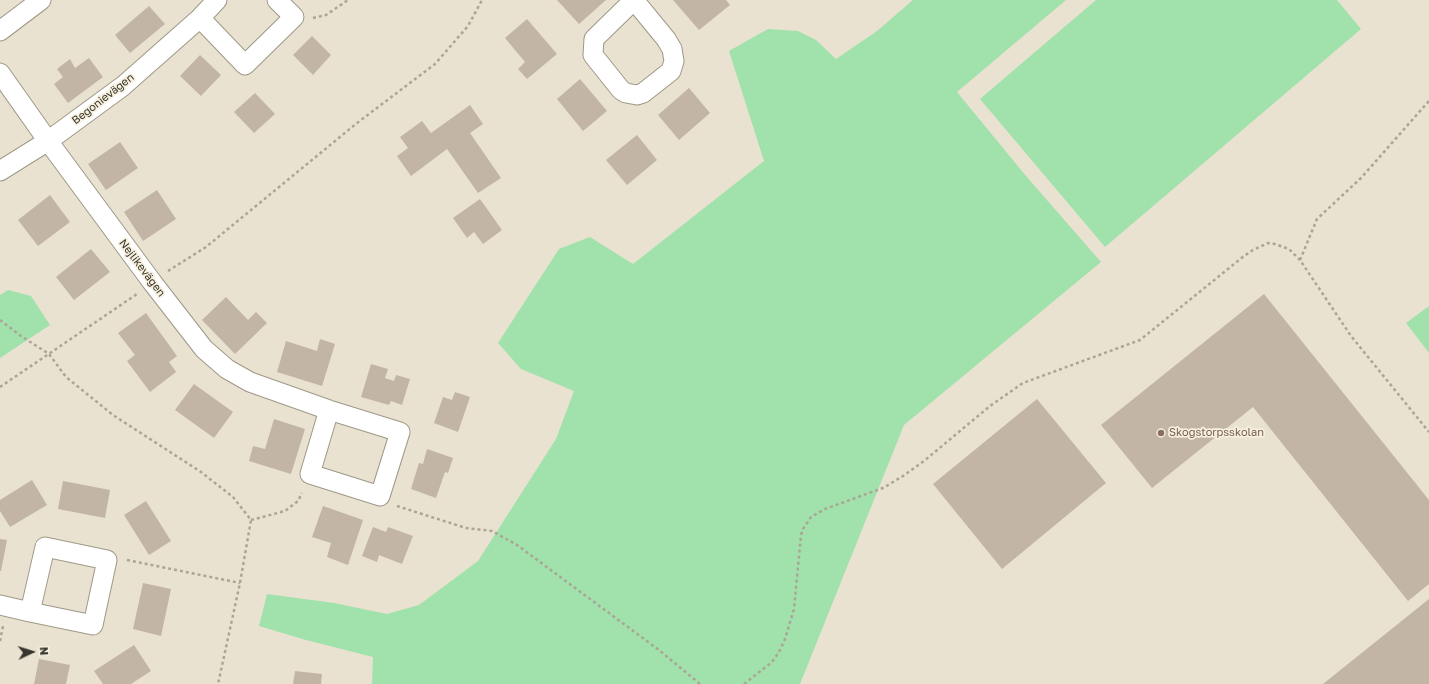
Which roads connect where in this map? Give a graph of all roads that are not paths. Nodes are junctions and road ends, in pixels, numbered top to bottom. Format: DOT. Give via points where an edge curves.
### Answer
graph roads {
  1 [pos="41,0"];
  2 [pos="217,0"];
  3 [pos="277,0"];
  4 [pos="634,0"];
  5 [pos="200,18"];
  6 [pos="0,31"];
  7 [pos="0,73"];
  8 [pos="48,141"];
  9 [pos="0,171"];
  10 [pos="328,410"];
  11 [pos="0,604"];
  12 [pos="30,612"];
  1 -- 6 [label="street"];
  2 -- 5 [label="street, Begonievägen"];
  3 -- 5 [label="street" via="294,17 245,66"];
  4 -- 4 [label="street" via="594,38 593,55 621,90 637,94 643,93 671,71 674,61 672,49 666,39"];
  5 -- 8 [label="street, Begonievägen" via="123,86"];
  7 -- 8 [label="street, Nejlikevägen"];
  8 -- 9 [label="street, Begonievägen"];
  8 -- 10 [label="street, Nejlikevägen" via="204,349 227,369 250,382"];
  10 -- 10 [label="street, Nejlikevägen" via="400,432 380,496 310,474"];
  11 -- 12 [label="street"];
  12 -- 12 [label="street" via="93,625 107,560 45,547"];
}
